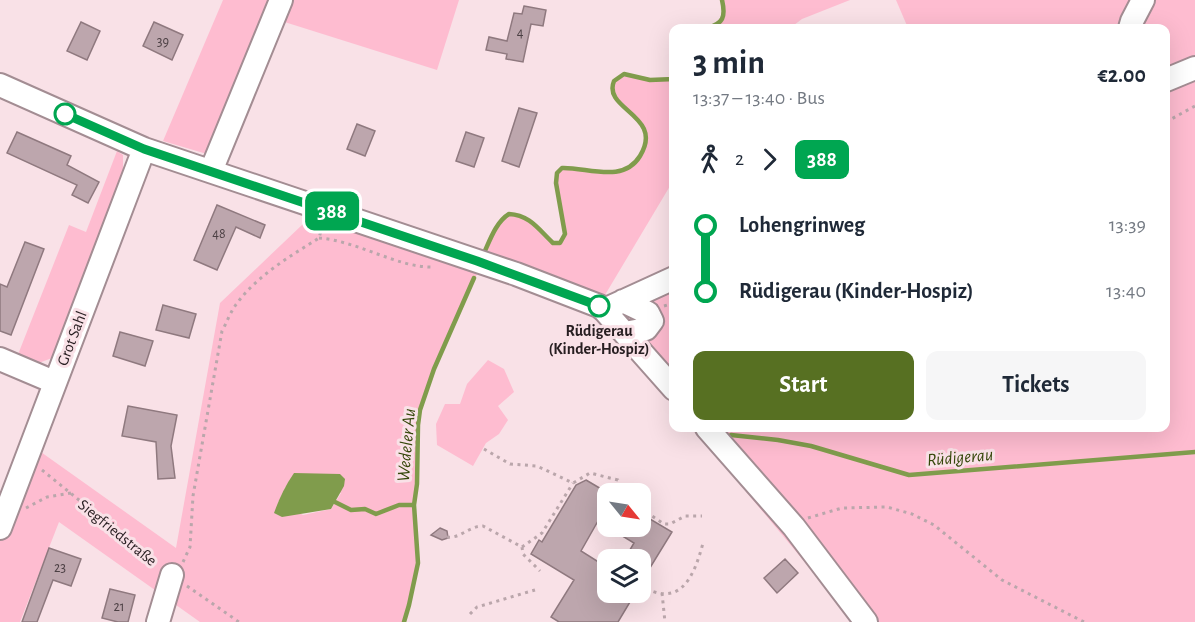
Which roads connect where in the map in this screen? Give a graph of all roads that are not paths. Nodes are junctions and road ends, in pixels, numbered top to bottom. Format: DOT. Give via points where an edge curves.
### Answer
graph roads {
  1 [pos="281,0"];
  2 [pos="1143,0"];
  3 [pos="1131,24"];
  4 [pos="1195,68"];
  5 [pos="1170,78"];
  6 [pos="0,85"];
  7 [pos="144,149"];
  8 [pos="211,171"];
  9 [pos="669,280"];
  10 [pos="614,305"];
  11 [pos="625,333"];
  12 [pos="0,359"];
  13 [pos="54,382"];
  14 [pos="669,383"];
  15 [pos="711,432"];
  16 [pos="2,521"];
  17 [pos="172,575"];
  18 [pos="158,622"];
  19 [pos="866,622"];
  1 -- 8 [label="street"];
  2 -- 3 [label="street"];
  4 -- 5 [label="street"];
  6 -- 7 [label="street"];
  7 -- 8 [label="street"];
  7 -- 13 [label="street, Grot Sahl"];
  8 -- 10 [label="street"];
  9 -- 10 [label="street"];
  10 -- 11 [label="street"];
  10 -- 11 [label="street" via="652,317 646,329"];
  11 -- 14 [label="street"];
  12 -- 13 [label="street"];
  13 -- 16 [label="street, Grot Sahl"];
  15 -- 19 [label="street" via="794,527"];
  17 -- 18 [label="street, Siegfriedstraße"];
}
